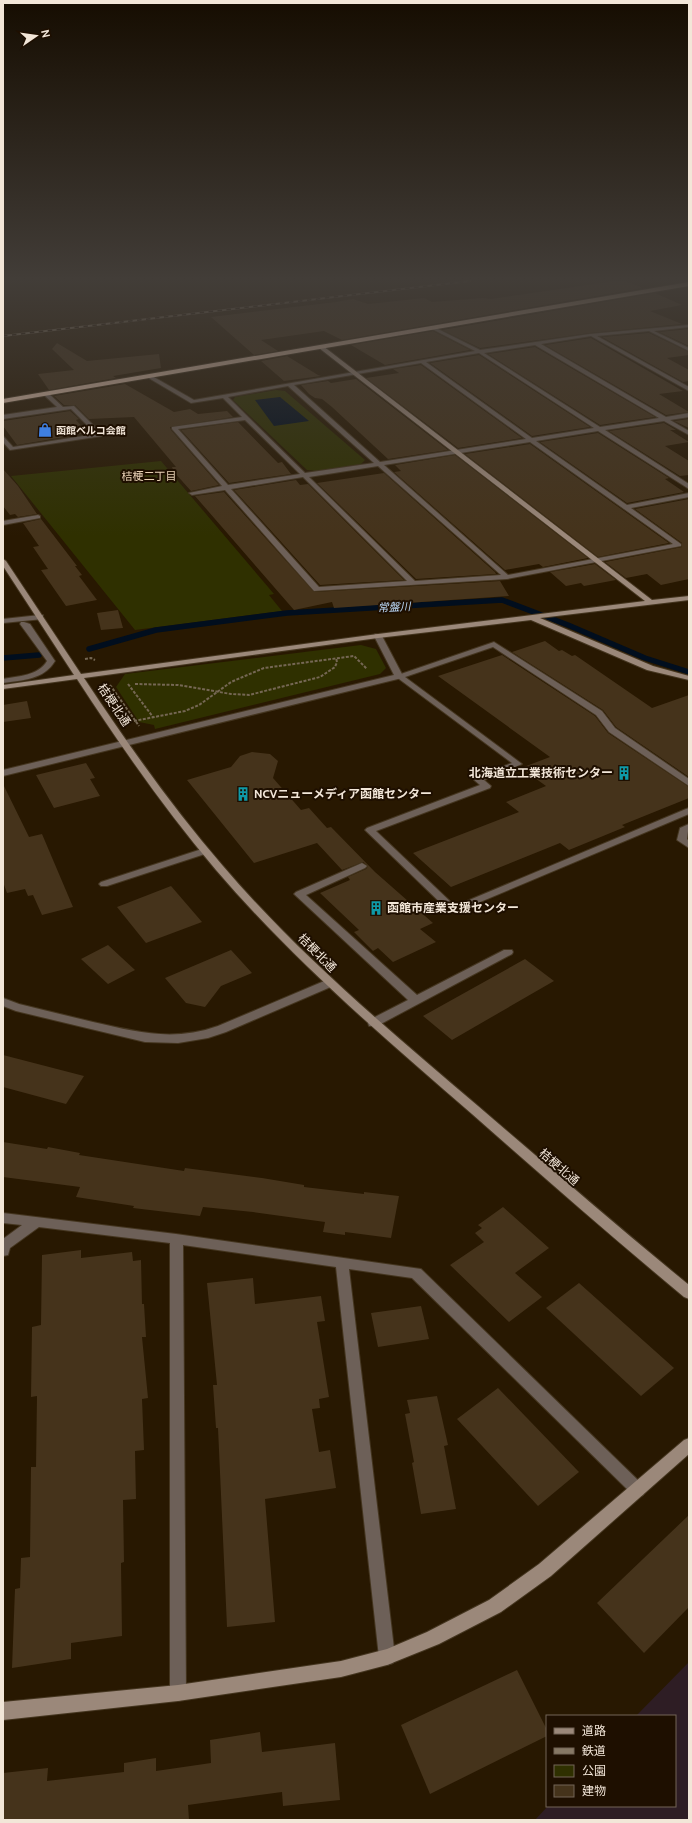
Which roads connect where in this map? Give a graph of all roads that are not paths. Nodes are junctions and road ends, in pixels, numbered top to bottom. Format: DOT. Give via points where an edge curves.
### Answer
graph roads {
  1 [pos="212,366"];
  2 [pos="346,366"];
  3 [pos="390,366"];
  4 [pos="428,366"];
  5 [pos="502,366"];
  6 [pos="575,366"];
  7 [pos="648,366"];
  8 [pos="354,372"];
  9 [pos="150,377"];
  10 [pos="289,384"];
  11 [pos="689,389"];
  12 [pos="46,394"];
  13 [pos="224,396"];
  14 [pos="3,401"];
  15 [pos="61,408"];
  16 [pos="689,415"];
  17 [pos="3,417"];
  18 [pos="246,418"];
  19 [pos="665,419"];
  20 [pos="600,430"];
  21 [pos="689,433"];
  22 [pos="3,438"];
  23 [pos="533,440"];
  24 [pos="456,452"];
  25 [pos="379,464"];
  26 [pos="304,476"];
  27 [pos="689,487"];
  28 [pos="228,488"];
  29 [pos="192,493"];
  30 [pos="689,495"];
  31 [pos="627,507"];
  32 [pos="38,517"];
  33 [pos="3,523"];
  34 [pos="595,560"];
  35 [pos="3,561"];
  36 [pos="506,577"];
  37 [pos="412,582"];
  38 [pos="689,598"];
  39 [pos="650,602"];
  40 [pos="40,617"];
  41 [pos="531,617"];
  42 [pos="3,621"];
  43 [pos="24,624"];
  44 [pos="378,636"];
  45 [pos="79,676"];
  46 [pos="399,676"];
  47 [pos="689,678"];
  48 [pos="3,680"];
  49 [pos="3,687"];
  50 [pos="125,744"];
  51 [pos="3,773"];
  52 [pos="689,783"];
  53 [pos="689,811"];
  54 [pos="689,827"];
  55 [pos="689,845"];
  56 [pos="205,851"];
  57 [pos="362,866"];
  58 [pos="104,884"];
  59 [pos="508,952"];
  60 [pos="329,983"];
  61 [pos="416,1001"];
  62 [pos="3,1002"];
  63 [pos="373,1023"];
  64 [pos="3,1218"];
  65 [pos="37,1222"];
  66 [pos="176,1239"];
  67 [pos="3,1251"];
  68 [pos="342,1262"];
  69 [pos="689,1293"];
  70 [pos="689,1445"];
  71 [pos="638,1490"];
  72 [pos="387,1657"];
  73 [pos="178,1693"];
  74 [pos="3,1711"];
  1 -- 9 [label="highway"];
  2 -- 8 [label="street"];
  3 -- 8 [label="street"];
  4 -- 23 [label="street"];
  5 -- 20 [label="street"];
  6 -- 19 [label="street"];
  7 -- 11 [label="street"];
  8 -- 10 [label="street"];
  8 -- 24 [label="street"];
  9 -- 12 [label="highway"];
  9 -- 13 [label="street" via="193,402"];
  10 -- 13 [label="street"];
  10 -- 25 [label="street"];
  12 -- 14 [label="highway"];
  12 -- 15 [label="street"];
  13 -- 18 [label="street"];
  15 -- 17 [label="street"];
  15 -- 22 [label="street" via="72,407 100,435 12,449"];
  16 -- 19 [label="street"];
  18 -- 26 [label="street"];
  18 -- 28 [label="street" via="174,428"];
  19 -- 20 [label="street"];
  19 -- 21 [label="street"];
  20 -- 23 [label="street"];
  20 -- 27 [label="street"];
  23 -- 24 [label="street"];
  23 -- 31 [label="street"];
  24 -- 25 [label="street"];
  24 -- 34 [label="street"];
  25 -- 26 [label="street"];
  25 -- 36 [label="street"];
  26 -- 28 [label="street"];
  26 -- 37 [label="street"];
  28 -- 29 [label="street"];
  28 -- 37 [label="street" via="317,589"];
  30 -- 31 [label="street"];
  31 -- 34 [label="street" via="679,545"];
  32 -- 33 [label="street"];
  34 -- 36 [label="street"];
  34 -- 39 [label="street"];
  35 -- 40 [label="street, 桔梗北通"];
  36 -- 37 [label="street"];
  38 -- 39 [label="street"];
  39 -- 41 [label="street"];
  40 -- 42 [label="street"];
  40 -- 45 [label="street, 桔梗北通"];
  41 -- 44 [label="street"];
  41 -- 47 [label="street" via="650,668"];
  43 -- 48 [label="street" via="51,661 50,664 35,674"];
  44 -- 45 [label="street"];
  44 -- 46 [label="street"];
  45 -- 49 [label="street"];
  45 -- 50 [label="street, 桔梗北通"];
  46 -- 50 [label="street"];
  46 -- 52 [label="street" via="494,644 599,713 612,730"];
  46 -- 53 [label="street" via="518,764 477,779 487,786 370,830 454,910"];
  50 -- 51 [label="street"];
  50 -- 56 [label="street, 桔梗北通"];
  54 -- 55 [label="street" via="683,830 682,840"];
  56 -- 58 [label="street"];
  56 -- 60 [label="street, 桔梗北通" via="263,916"];
  57 -- 61 [label="street" via="299,894"];
  59 -- 61 [label="street"];
  60 -- 62 [label="street" via="222,1029 178,1039 145,1038"];
  60 -- 63 [label="street, 桔梗北通"];
  61 -- 63 [label="street"];
  63 -- 69 [label="street, 桔梗北通" via="593,1214"];
  64 -- 65 [label="street"];
  65 -- 66 [label="street"];
  65 -- 67 [label="street" via="4,1245"];
  66 -- 68 [label="street"];
  66 -- 73 [label="street"];
  68 -- 71 [label="street" via="416,1273"];
  68 -- 72 [label="street"];
  70 -- 71 [label="street"];
  71 -- 72 [label="street" via="545,1570 495,1606 433,1638"];
  72 -- 73 [label="street" via="341,1669"];
  73 -- 74 [label="street"];
}
